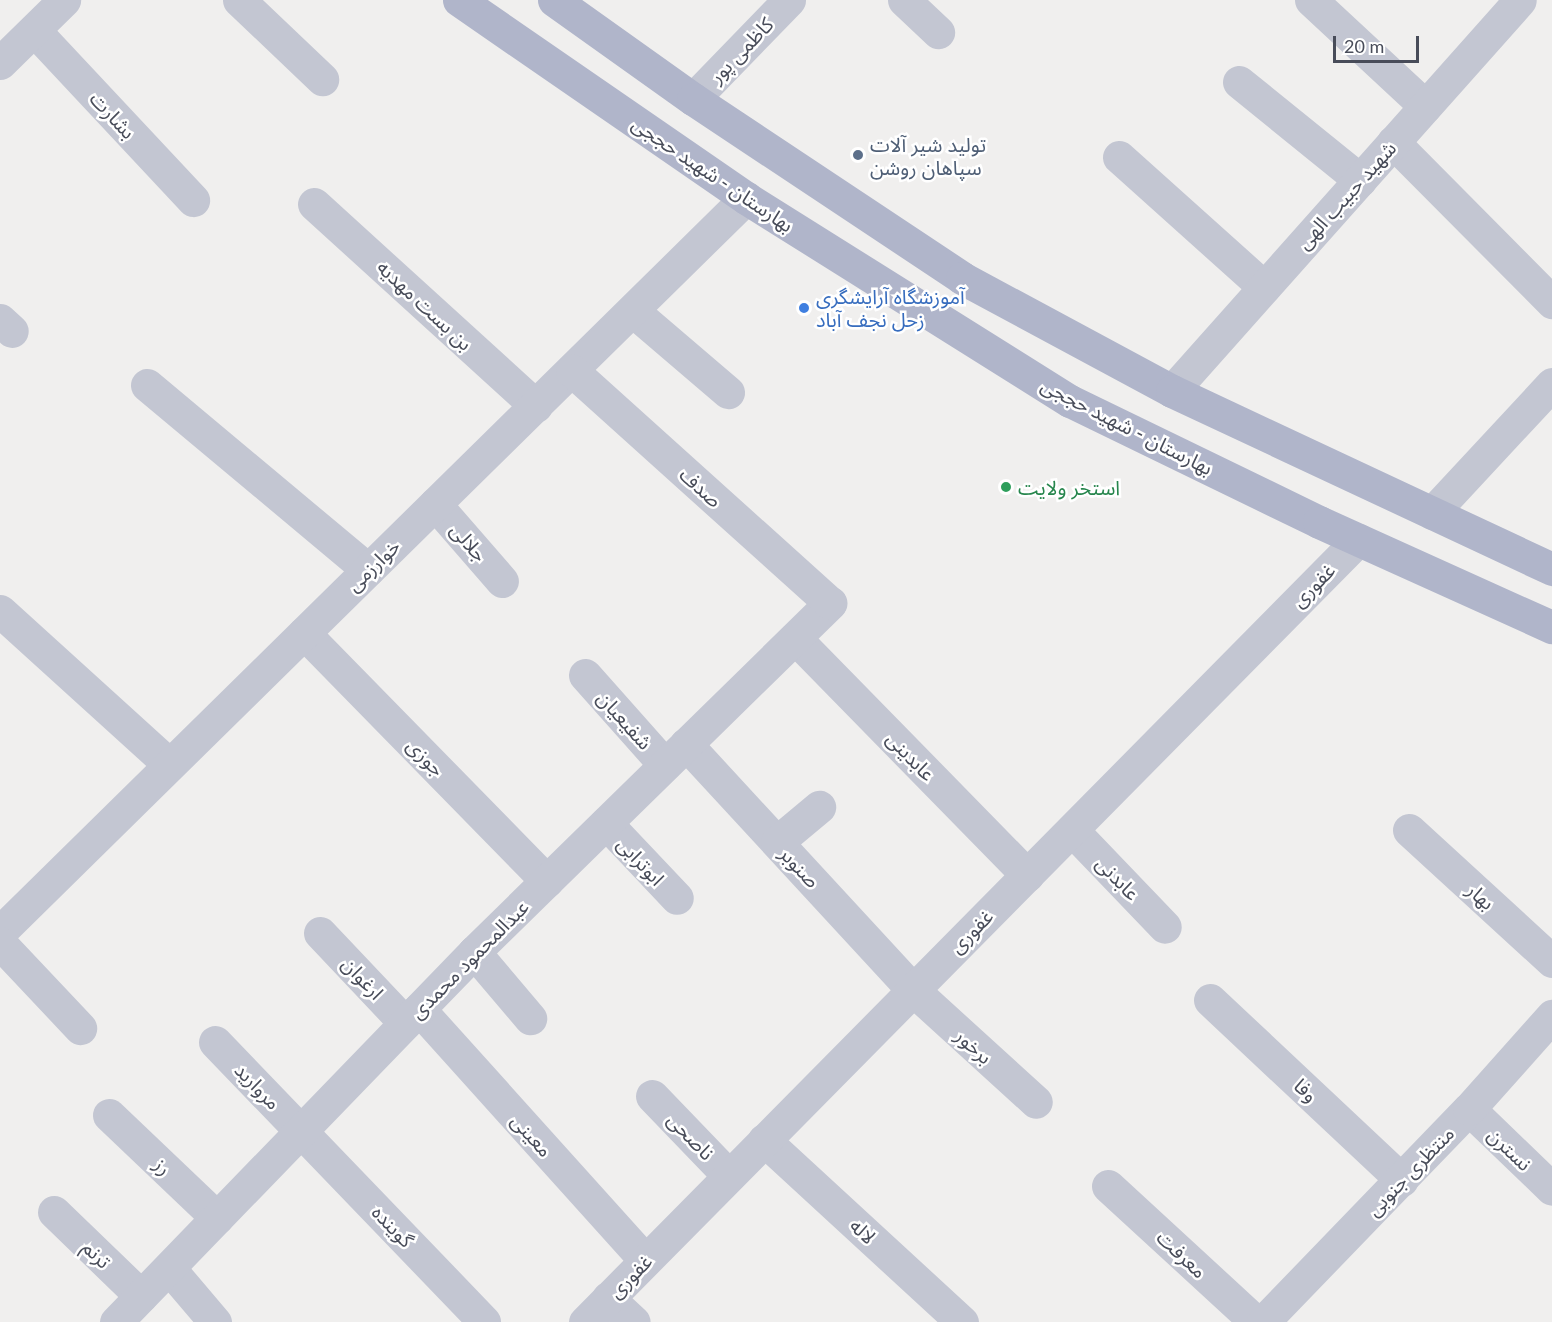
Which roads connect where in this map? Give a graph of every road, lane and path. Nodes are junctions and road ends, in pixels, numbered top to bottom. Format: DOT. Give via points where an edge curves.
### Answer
graph roads {
  1 [pos="64,0"];
  2 [pos="238,0"];
  3 [pos="459,0"];
  4 [pos="554,0"];
  5 [pos="789,0"];
  6 [pos="904,0"];
  7 [pos="1311,0"];
  8 [pos="1520,0"];
  9 [pos="34,30"];
  10 [pos="938,32"];
  11 [pos="2,58"];
  12 [pos="322,79"];
  13 [pos="1239,82"];
  14 [pos="693,99"];
  15 [pos="1425,106"];
  16 [pos="1393,142"];
  17 [pos="1119,157"];
  18 [pos="1360,180"];
  19 [pos="746,198"];
  20 [pos="193,200"];
  21 [pos="314,204"];
  22 [pos="1264,287"];
  23 [pos="1552,302"];
  24 [pos="633,311"];
  25 [pos="572,371"];
  26 [pos="1552,384"];
  27 [pos="147,385"];
  28 [pos="1172,391"];
  29 [pos="728,392"];
  30 [pos="536,406"];
  31 [pos="435,504"];
  32 [pos="1432,513"];
  33 [pos="1358,540"];
  34 [pos="1552,569"];
  35 [pos="368,570"];
  36 [pos="502,581"];
  37 [pos="830,603"];
  38 [pos="0,611"];
  39 [pos="1552,627"];
  40 [pos="304,633"];
  41 [pos="795,638"];
  42 [pos="585,675"];
  43 [pos="676,754"];
  44 [pos="169,764"];
  45 [pos="819,807"];
  46 [pos="606,823"];
  47 [pos="1072,830"];
  48 [pos="1409,830"];
  49 [pos="777,842"];
  50 [pos="1027,875"];
  51 [pos="548,881"];
  52 [pos="677,898"];
  53 [pos="1165,927"];
  54 [pos="0,932"];
  55 [pos="320,933"];
  56 [pos="0,943"];
  57 [pos="474,952"];
  58 [pos="1552,961"];
  59 [pos="913,990"];
  60 [pos="1210,1000"];
  61 [pos="412,1016"];
  62 [pos="1552,1016"];
  63 [pos="530,1018"];
  64 [pos="80,1029"];
  65 [pos="215,1042"];
  66 [pos="652,1096"];
  67 [pos="1036,1102"];
  68 [pos="1469,1109"];
  69 [pos="110,1115"];
  70 [pos="302,1131"];
  71 [pos="764,1140"];
  72 [pos="729,1176"];
  73 [pos="1401,1180"];
  74 [pos="1108,1186"];
  75 [pos="1552,1190"];
  76 [pos="54,1212"];
  77 [pos="217,1218"];
  78 [pos="645,1260"];
  79 [pos="168,1268"];
  80 [pos="141,1296"];
  81 [pos="608,1298"];
  82 [pos="116,1322"];
  83 [pos="215,1322"];
  84 [pos="484,1322"];
  85 [pos="585,1322"];
  86 [pos="634,1322"];
  87 [pos="962,1322"];
  88 [pos="1256,1322"];
  89 [pos="1263,1322"];
  1 -- 9 [label="street"];
  2 -- 12 [label="street"];
  3 -- 19 [label="main road, بهارستان - شهید حججی"];
  4 -- 14 [label="main road"];
  5 -- 14 [label="street, کاظمی پور"];
  6 -- 10 [label="street"];
  7 -- 15 [label="street"];
  8 -- 15 [label="street, شهید حبیب الهی"];
  9 -- 11 [label="street"];
  9 -- 20 [label="street, بشارت"];
  13 -- 18 [label="street"];
  14 -- 28 [label="main road" via="962,278"];
  15 -- 16 [label="street, شهید حبیب الهی"];
  16 -- 18 [label="street, شهید حبیب الهی"];
  16 -- 23 [label="street"];
  17 -- 22 [label="street"];
  18 -- 22 [label="street, شهید حبیب الهی"];
  19 -- 24 [label="street, خوارزمی"];
  19 -- 33 [label="main road, بهارستان - شهید حججی" via="1070,401"];
  21 -- 30 [label="street, بن بست مهدیه"];
  22 -- 28 [label="street, شهید حبیب الهی"];
  24 -- 25 [label="street, خوارزمی"];
  24 -- 29 [label="street"];
  25 -- 30 [label="street, خوارزمی"];
  25 -- 37 [label="street, صدف"];
  26 -- 32 [label="street"];
  27 -- 35 [label="street"];
  28 -- 32 [label="main road"];
  30 -- 31 [label="street, خوارزمی"];
  31 -- 35 [label="street, خوارزمی"];
  31 -- 36 [label="street, جلالی"];
  32 -- 34 [label="main road"];
  33 -- 39 [label="main road, بهارستان - شهید حججی"];
  33 -- 47 [label="street, غفوری"];
  35 -- 40 [label="street, خوارزمی"];
  37 -- 41 [label="street, عبدالمحمود محمدی"];
  38 -- 44 [label="street"];
  40 -- 44 [label="street, خوارزمی"];
  40 -- 51 [label="street, جوزی"];
  41 -- 43 [label="street, عبدالمحمود محمدی"];
  41 -- 50 [label="street, عابدینی"];
  42 -- 43 [label="street, شفیعیان"];
  43 -- 46 [label="street, عبدالمحمود محمدی"];
  43 -- 49 [label="street, صنوبر"];
  44 -- 54 [label="street, خوارزمی"];
  45 -- 49 [label="street"];
  46 -- 51 [label="street, عبدالمحمود محمدی"];
  46 -- 52 [label="street, ابوترابی"];
  47 -- 50 [label="street, غفوری"];
  47 -- 53 [label="street, عابدنی"];
  48 -- 58 [label="street, بهار"];
  49 -- 59 [label="street, صنوبر"];
  50 -- 59 [label="street, غفوری"];
  51 -- 57 [label="street, عبدالمحمود محمدی"];
  55 -- 61 [label="street, ارغوان"];
  56 -- 64 [label="street"];
  57 -- 61 [label="street, عبدالمحمود محمدی"];
  57 -- 63 [label="street"];
  59 -- 67 [label="street, برخور"];
  59 -- 71 [label="street, غفوری"];
  60 -- 73 [label="street, وفا"];
  61 -- 70 [label="street, عبدالمحمود محمدی"];
  61 -- 78 [label="street, معینی"];
  62 -- 68 [label="street, منتظری جنوبی"];
  65 -- 70 [label="street, مروارید"];
  66 -- 72 [label="street, ناصحی"];
  68 -- 73 [label="street, منتظری جنوبی"];
  68 -- 75 [label="street, نسترن"];
  69 -- 77 [label="street, رز"];
  70 -- 77 [label="street, عبدالمحمود محمدی"];
  70 -- 84 [label="street, گوینده"];
  71 -- 72 [label="street, غفوری"];
  71 -- 87 [label="street, لاله"];
  72 -- 78 [label="street, غفوری"];
  73 -- 89 [label="street, منتظری جنوبی"];
  74 -- 88 [label="street, معرفت"];
  76 -- 80 [label="street, ترنم"];
  77 -- 79 [label="street, عبدالمحمود محمدی"];
  78 -- 81 [label="street, غفوری"];
  79 -- 80 [label="street, عبدالمحمود محمدی"];
  79 -- 83 [label="street"];
  80 -- 82 [label="street, عبدالمحمود محمدی"];
  81 -- 85 [label="street, غفوری"];
  81 -- 86 [label="street"];
}
